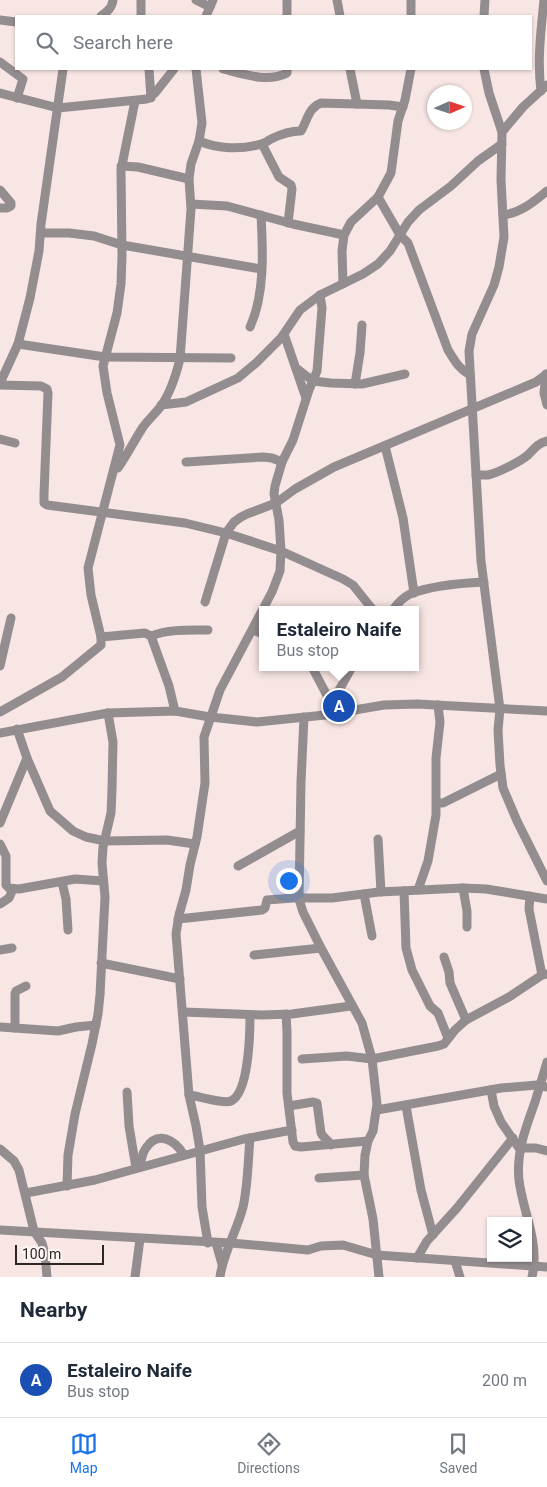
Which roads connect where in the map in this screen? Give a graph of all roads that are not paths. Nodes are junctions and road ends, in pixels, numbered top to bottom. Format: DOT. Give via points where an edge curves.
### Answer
graph roads {
  1 [pos="113,0"];
  2 [pos="141,0"];
  3 [pos="196,0"];
  4 [pos="288,0"];
  5 [pos="337,0"];
  6 [pos="411,0"];
  7 [pos="485,0"];
  8 [pos="544,0"];
  9 [pos="210,8"];
  10 [pos="102,15"];
  11 [pos="141,15"];
  12 [pos="288,15"];
  13 [pos="340,15"];
  14 [pos="412,15"];
  15 [pos="484,15"];
  16 [pos="0,20"];
  17 [pos="15,22"];
  18 [pos="0,62"];
  19 [pos="63,70"];
  20 [pos="149,70"];
  21 [pos="173,70"];
  22 [pos="196,70"];
  23 [pos="227,70"];
  24 [pos="287,70"];
  25 [pos="350,70"];
  26 [pos="410,70"];
  27 [pos="484,70"];
  28 [pos="544,88"];
  29 [pos="0,93"];
  30 [pos="17,98"];
  31 [pos="151,98"];
  32 [pos="136,101"];
  33 [pos="356,104"];
  34 [pos="403,107"];
  35 [pos="58,108"];
  36 [pos="502,132"];
  37 [pos="199,141"];
  38 [pos="262,144"];
  39 [pos="502,144"];
  40 [pos="121,166"];
  41 [pos="189,179"];
  42 [pos="0,190"];
  43 [pos="547,191"];
  44 [pos="378,197"];
  45 [pos="191,204"];
  46 [pos="0,208"];
  47 [pos="261,215"];
  48 [pos="503,215"];
  49 [pos="288,223"];
  50 [pos="41,233"];
  51 [pos="344,235"];
  52 [pos="400,235"];
  53 [pos="122,245"];
  54 [pos="189,257"];
  55 [pos="261,269"];
  56 [pos="343,284"];
  57 [pos="320,295"];
  58 [pos="362,325"];
  59 [pos="250,327"];
  60 [pos="284,334"];
  61 [pos="18,344"];
  62 [pos="105,357"];
  63 [pos="231,358"];
  64 [pos="180,359"];
  65 [pos="296,368"];
  66 [pos="547,373"];
  67 [pos="405,374"];
  68 [pos="470,375"];
  69 [pos="313,381"];
  70 [pos="0,384"];
  71 [pos="355,384"];
  72 [pos="306,398"];
  73 [pos="162,405"];
  74 [pos="547,405"];
  75 [pos="473,408"];
  76 [pos="0,439"];
  77 [pos="547,441"];
  78 [pos="15,443"];
  79 [pos="385,446"];
  80 [pos="186,462"];
  81 [pos="282,462"];
  82 [pos="114,474"];
  83 [pos="476,475"];
  84 [pos="276,503"];
  85 [pos="103,512"];
  86 [pos="226,533"];
  87 [pos="281,551"];
  88 [pos="484,582"];
  89 [pos="414,593"];
  90 [pos="205,602"];
  91 [pos="265,606"];
  92 [pos="370,606"];
  93 [pos="395,606"];
  94 [pos="11,618"];
  95 [pos="259,618"];
  96 [pos="208,630"];
  97 [pos="253,630"];
  98 [pos="259,632"];
  99 [pos="151,636"];
  100 [pos="4,637"];
  101 [pos="101,637"];
  102 [pos="0,666"];
  103 [pos="314,671"];
  104 [pos="350,671"];
  105 [pos="332,703"];
  106 [pos="438,705"];
  107 [pos="500,709"];
  108 [pos="175,711"];
  109 [pos="547,711"];
  110 [pos="0,712"];
  111 [pos="108,713"];
  112 [pos="325,715"];
  113 [pos="210,717"];
  114 [pos="304,717"];
  115 [pos="17,729"];
  116 [pos="0,733"];
  117 [pos="27,758"];
  118 [pos="501,774"];
  119 [pos="437,803"];
  120 [pos="0,823"];
  121 [pos="300,831"];
  122 [pos="378,839"];
  123 [pos="105,841"];
  124 [pos="0,844"];
  125 [pos="195,844"];
  126 [pos="238,866"];
  127 [pos="544,868"];
  128 [pos="103,881"];
  129 [pos="547,881"];
  130 [pos="62,882"];
  131 [pos="463,888"];
  132 [pos="13,889"];
  133 [pos="418,890"];
  134 [pos="404,891"];
  135 [pos="382,892"];
  136 [pos="364,894"];
  137 [pos="530,896"];
  138 [pos="299,899"];
  139 [pos="547,899"];
  140 [pos="0,904"];
  141 [pos="178,918"];
  142 [pos="466,927"];
  143 [pos="68,930"];
  144 [pos="372,936"];
  145 [pos="12,948"];
  146 [pos="321,948"];
  147 [pos="0,950"];
  148 [pos="254,955"];
  149 [pos="444,957"];
  150 [pos="102,962"];
  151 [pos="544,975"];
  152 [pos="180,979"];
  153 [pos="26,986"];
  154 [pos="352,1006"];
  155 [pos="183,1012"];
  156 [pos="286,1014"];
  157 [pos="250,1015"];
  158 [pos="466,1020"];
  159 [pos="96,1024"];
  160 [pos="0,1027"];
  161 [pos="15,1028"];
  162 [pos="448,1038"];
  163 [pos="302,1059"];
  164 [pos="372,1059"];
  165 [pos="547,1062"];
  166 [pos="543,1086"];
  167 [pos="491,1090"];
  168 [pos="128,1092"];
  169 [pos="189,1095"];
  170 [pos="289,1106"];
  171 [pos="406,1106"];
  172 [pos="377,1110"];
  173 [pos="292,1130"];
  174 [pos="250,1138"];
  175 [pos="513,1138"];
  176 [pos="368,1141"];
  177 [pos="331,1145"];
  178 [pos="519,1148"];
  179 [pos="0,1149"];
  180 [pos="200,1150"];
  181 [pos="547,1151"];
  182 [pos="184,1155"];
  183 [pos="138,1168"];
  184 [pos="364,1175"];
  185 [pos="319,1178"];
  186 [pos="67,1186"];
  187 [pos="26,1192"];
  188 [pos="0,1230"];
  189 [pos="34,1231"];
  190 [pos="433,1235"];
  191 [pos="140,1238"];
  192 [pos="212,1243"];
  193 [pos="231,1243"];
  194 [pos="377,1255"];
  195 [pos="417,1258"];
  196 [pos="455,1260"];
  197 [pos="222,1264"];
  198 [pos="534,1267"];
  199 [pos="547,1267"];
  200 [pos="47,1277"];
  201 [pos="135,1277"];
  202 [pos="220,1277"];
  203 [pos="379,1277"];
  204 [pos="460,1277"];
  205 [pos="532,1277"];
  1 -- 10 [label="street"];
  2 -- 11 [label="street"];
  3 -- 9 [label="street"];
  4 -- 12 [label="street"];
  5 -- 13 [label="street"];
  6 -- 14 [label="street"];
  7 -- 15 [label="street"];
  8 -- 28 [label="street" via="539,75"];
  16 -- 17 [label="street"];
  18 -- 30 [label="street" via="23,79"];
  19 -- 35 [label="street"];
  20 -- 31 [label="street"];
  21 -- 31 [label="street"];
  22 -- 37 [label="street" via="202,123"];
  23 -- 24 [label="street" via="270,77 287,73"];
  25 -- 33 [label="street"];
  26 -- 34 [label="street"];
  27 -- 36 [label="street"];
  28 -- 36 [label="street"];
  29 -- 30 [label="street"];
  30 -- 35 [label="street"];
  31 -- 32 [label="street"];
  32 -- 35 [label="street"];
  32 -- 40 [label="street"];
  33 -- 34 [label="street"];
  33 -- 38 [label="street" via="316,105 301,131 284,133"];
  34 -- 44 [label="street" via="398,121 392,174"];
  35 -- 50 [label="street"];
  36 -- 39 [label="street"];
  37 -- 38 [label="street" via="210,146 231,148"];
  37 -- 41 [label="street"];
  38 -- 49 [label="street" via="279,177 290,185"];
  39 -- 48 [label="street"];
  39 -- 52 [label="street" via="419,210"];
  40 -- 41 [label="street"];
  40 -- 53 [label="street"];
  41 -- 45 [label="street"];
  42 -- 46 [label="street" via="11,206"];
  43 -- 48 [label="street" via="518,212"];
  44 -- 51 [label="street" via="351,222"];
  44 -- 52 [label="street"];
  45 -- 47 [label="street" via="220,205"];
  45 -- 54 [label="street"];
  47 -- 49 [label="street"];
  47 -- 55 [label="street"];
  48 -- 68 [label="street" via="504,237 494,285 470,341"];
  49 -- 51 [label="street"];
  50 -- 53 [label="street" via="94,236"];
  50 -- 61 [label="street"];
  51 -- 56 [label="street"];
  52 -- 56 [label="street" via="378,264"];
  52 -- 68 [label="street" via="408,243 448,350 456,365"];
  53 -- 54 [label="street"];
  53 -- 62 [label="street" via="117,313"];
  54 -- 55 [label="street"];
  54 -- 64 [label="street"];
  55 -- 59 [label="street" via="259,300"];
  56 -- 57 [label="street"];
  57 -- 60 [label="street" via="300,310"];
  57 -- 69 [label="street" via="320,342"];
  58 -- 71 [label="street"];
  60 -- 65 [label="street"];
  60 -- 73 [label="street" via="238,378 186,402"];
  61 -- 62 [label="street"];
  61 -- 70 [label="street"];
  62 -- 64 [label="street"];
  62 -- 82 [label="street" via="102,366 120,445"];
  63 -- 64 [label="street"];
  64 -- 73 [label="street" via="177,374"];
  65 -- 69 [label="street"];
  65 -- 72 [label="street"];
  66 -- 74 [label="street" via="544,393"];
  66 -- 75 [label="street" via="536,382"];
  67 -- 71 [label="street"];
  68 -- 75 [label="street"];
  69 -- 71 [label="street"];
  69 -- 72 [label="street"];
  70 -- 85 [label="street" via="47,389 44,503"];
  72 -- 81 [label="street" via="293,440"];
  73 -- 82 [label="street" via="144,426"];
  75 -- 79 [label="street"];
  75 -- 83 [label="street"];
  76 -- 78 [label="street"];
  77 -- 83 [label="street" via="517,462 490,474"];
  79 -- 84 [label="street" via="334,467"];
  79 -- 89 [label="street" via="402,518"];
  80 -- 81 [label="street" via="262,457"];
  81 -- 84 [label="street" via="275,486"];
  82 -- 85 [label="street"];
  83 -- 88 [label="street"];
  84 -- 86 [label="street" via="241,517"];
  84 -- 87 [label="street"];
  85 -- 86 [label="street" via="185,523"];
  85 -- 101 [label="street" via="88,568"];
  86 -- 87 [label="street"];
  86 -- 90 [label="street"];
  87 -- 91 [label="street" via="280,571"];
  87 -- 92 [label="street" via="353,585"];
  88 -- 89 [label="street"];
  88 -- 107 [label="street"];
  89 -- 93 [label="street"];
  94 -- 100 [label="street"];
  95 -- 97 [label="street"];
  96 -- 99 [label="street" via="160,632"];
  97 -- 98 [label="street"];
  97 -- 113 [label="street" via="220,690"];
  99 -- 101 [label="street" via="145,633"];
  99 -- 108 [label="street"];
  100 -- 102 [label="street"];
  101 -- 110 [label="street" via="101,645 62,677"];
  103 -- 105 [label="street"];
  104 -- 105 [label="street"];
  105 -- 112 [label="street"];
  106 -- 107 [label="street"];
  106 -- 112 [label="street" via="384,705"];
  106 -- 119 [label="street"];
  107 -- 109 [label="street"];
  107 -- 118 [label="street"];
  108 -- 111 [label="street"];
  108 -- 113 [label="street"];
  111 -- 115 [label="street"];
  111 -- 123 [label="street" via="113,742 111,814"];
  112 -- 114 [label="street"];
  113 -- 114 [label="street" via="257,722"];
  113 -- 125 [label="street" via="204,737 204,784"];
  114 -- 121 [label="street"];
  115 -- 116 [label="street"];
  115 -- 117 [label="street"];
  117 -- 120 [label="street"];
  117 -- 123 [label="street" via="50,811 73,831"];
  118 -- 119 [label="street"];
  118 -- 127 [label="street" via="509,802"];
  119 -- 133 [label="street" via="431,844"];
  121 -- 126 [label="street"];
  121 -- 138 [label="street"];
  122 -- 135 [label="street"];
  123 -- 125 [label="street" via="167,840"];
  123 -- 128 [label="street"];
  124 -- 132 [label="street" via="6,856 6,885"];
  125 -- 141 [label="street"];
  127 -- 129 [label="street"];
  128 -- 130 [label="street" via="75,879"];
  128 -- 150 [label="street"];
  130 -- 132 [label="street"];
  130 -- 143 [label="street"];
  131 -- 133 [label="street"];
  131 -- 137 [label="street"];
  131 -- 142 [label="street"];
  132 -- 140 [label="street" via="9,898"];
  133 -- 134 [label="street"];
  134 -- 135 [label="street"];
  134 -- 162 [label="street" via="406,948 412,970 430,1006 438,1013"];
  135 -- 136 [label="street"];
  136 -- 138 [label="street"];
  136 -- 144 [label="street"];
  137 -- 139 [label="street"];
  137 -- 151 [label="street" via="529,909"];
  138 -- 141 [label="street" via="267,900 262,910"];
  138 -- 146 [label="street"];
  141 -- 152 [label="street" via="176,934"];
  145 -- 147 [label="street"];
  146 -- 148 [label="street"];
  146 -- 154 [label="street"];
  149 -- 158 [label="street" via="450,983"];
  150 -- 152 [label="street"];
  150 -- 159 [label="street"];
  151 -- 158 [label="street"];
  152 -- 155 [label="street"];
  153 -- 161 [label="street" via="15,994"];
  154 -- 156 [label="street"];
  154 -- 164 [label="street" via="362,1023"];
  155 -- 157 [label="street"];
  155 -- 169 [label="street"];
  156 -- 157 [label="street"];
  156 -- 170 [label="street"];
  157 -- 169 [label="street" via="245,1075 235,1098 225,1102"];
  158 -- 162 [label="street"];
  159 -- 161 [label="street" via="58,1031"];
  159 -- 186 [label="street" via="75,1114"];
  160 -- 161 [label="street"];
  162 -- 164 [label="street" via="438,1046"];
  163 -- 164 [label="street" via="347,1056"];
  164 -- 172 [label="street"];
  165 -- 166 [label="street"];
  166 -- 167 [label="street"];
  166 -- 178 [label="street"];
  167 -- 171 [label="street"];
  167 -- 175 [label="street" via="494,1106"];
  168 -- 183 [label="street" via="132,1151"];
  169 -- 180 [label="street"];
  170 -- 173 [label="street"];
  170 -- 177 [label="street" via="317,1104 322,1136"];
  171 -- 172 [label="street"];
  171 -- 190 [label="street" via="421,1190"];
  172 -- 176 [label="street"];
  173 -- 174 [label="street"];
  173 -- 177 [label="street" via="295,1146"];
  174 -- 180 [label="street"];
  174 -- 193 [label="street" via="243,1208"];
  175 -- 178 [label="street"];
  175 -- 190 [label="street"];
  176 -- 177 [label="street"];
  176 -- 184 [label="street"];
  178 -- 181 [label="street"];
  178 -- 198 [label="street" via="519,1179 531,1227"];
  179 -- 187 [label="street" via="14,1161"];
  180 -- 182 [label="street"];
  180 -- 192 [label="street" via="202,1207"];
  182 -- 183 [label="street"];
  182 -- 183 [label="street" via="172,1141 158,1138 146,1146"];
  183 -- 186 [label="street"];
  184 -- 185 [label="street"];
  184 -- 194 [label="street"];
  186 -- 187 [label="street"];
  187 -- 189 [label="street"];
  188 -- 189 [label="street"];
  189 -- 191 [label="street"];
  189 -- 200 [label="street" via="42,1243"];
  190 -- 195 [label="street"];
  191 -- 192 [label="street"];
  191 -- 201 [label="street"];
  192 -- 193 [label="street"];
  192 -- 197 [label="street"];
  193 -- 194 [label="street" via="308,1250 343,1245"];
  193 -- 197 [label="street"];
  194 -- 195 [label="street"];
  194 -- 203 [label="street"];
  195 -- 196 [label="street"];
  196 -- 198 [label="street"];
  196 -- 204 [label="street"];
  197 -- 202 [label="street"];
  198 -- 199 [label="street"];
  198 -- 205 [label="street"];
}
